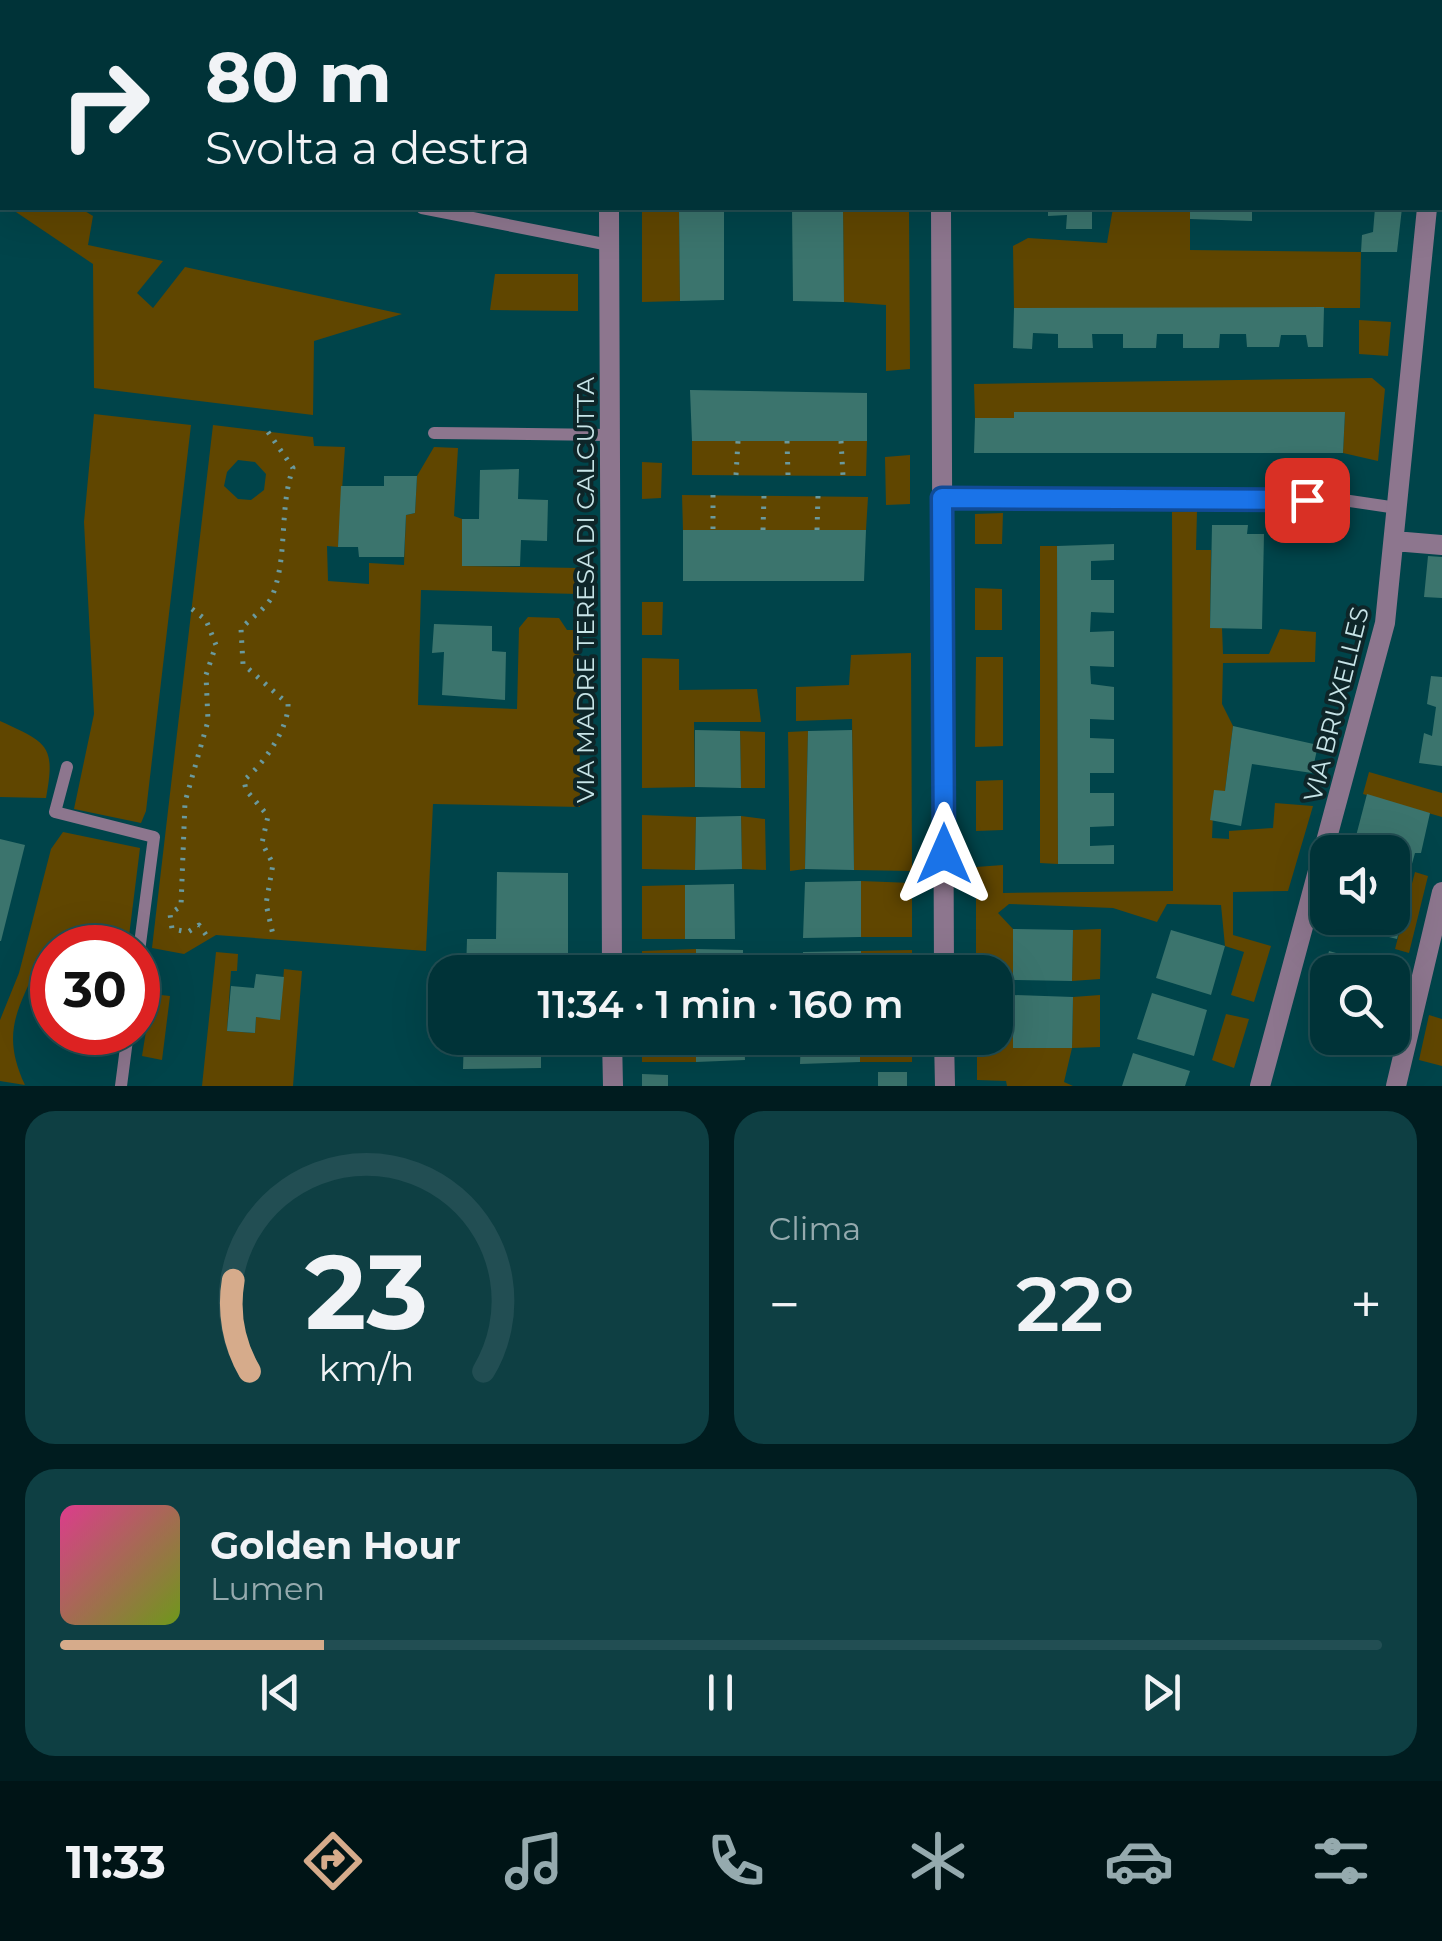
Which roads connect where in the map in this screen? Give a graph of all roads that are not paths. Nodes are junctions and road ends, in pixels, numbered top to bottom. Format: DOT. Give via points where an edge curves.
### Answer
graph roads {
  1 [pos="432,210"];
  2 [pos="608,210"];
  3 [pos="941,210"];
  4 [pos="1427,210"];
  5 [pos="609,245"];
  6 [pos="1431,271"];
  7 [pos="434,432"];
  8 [pos="610,435"];
  9 [pos="942,498"];
  10 [pos="1397,508"];
  11 [pos="1394,541"];
  12 [pos="1442,544"];
  13 [pos="67,766"];
  14 [pos="1442,892"];
  15 [pos="142,925"];
  16 [pos="612,955"];
  17 [pos="944,955"];
  18 [pos="125,1055"];
  19 [pos="612,1055"];
  20 [pos="944,1055"];
  21 [pos="121,1086"];
  22 [pos="613,1086"];
  23 [pos="944,1086"];
  24 [pos="1260,1086"];
  25 [pos="1396,1086"];
  1 -- 5 [label="lane"];
  2 -- 5 [label="street, VIA MADRE TERESA DI CALCUTTA"];
  3 -- 9 [label="street"];
  4 -- 6 [label="street, VIA BRUXELLES"];
  5 -- 8 [label="street, VIA MADRE TERESA DI CALCUTTA"];
  6 -- 10 [label="street, VIA BRUXELLES"];
  7 -- 8 [label="lane"];
  8 -- 16 [label="street, VIA MADRE TERESA DI CALCUTTA"];
  9 -- 10 [label="lane" via="1343,500"];
  9 -- 17 [label="street"];
  10 -- 11 [label="street, VIA BRUXELLES"];
  11 -- 12 [label="street"];
  11 -- 24 [label="street, VIA BRUXELLES" via="1385,623"];
  13 -- 15 [label="lane" via="56,812 154,837"];
  14 -- 25 [label="street"];
  18 -- 21 [label="lane"];
  19 -- 22 [label="street"];
  20 -- 23 [label="street"];
}
